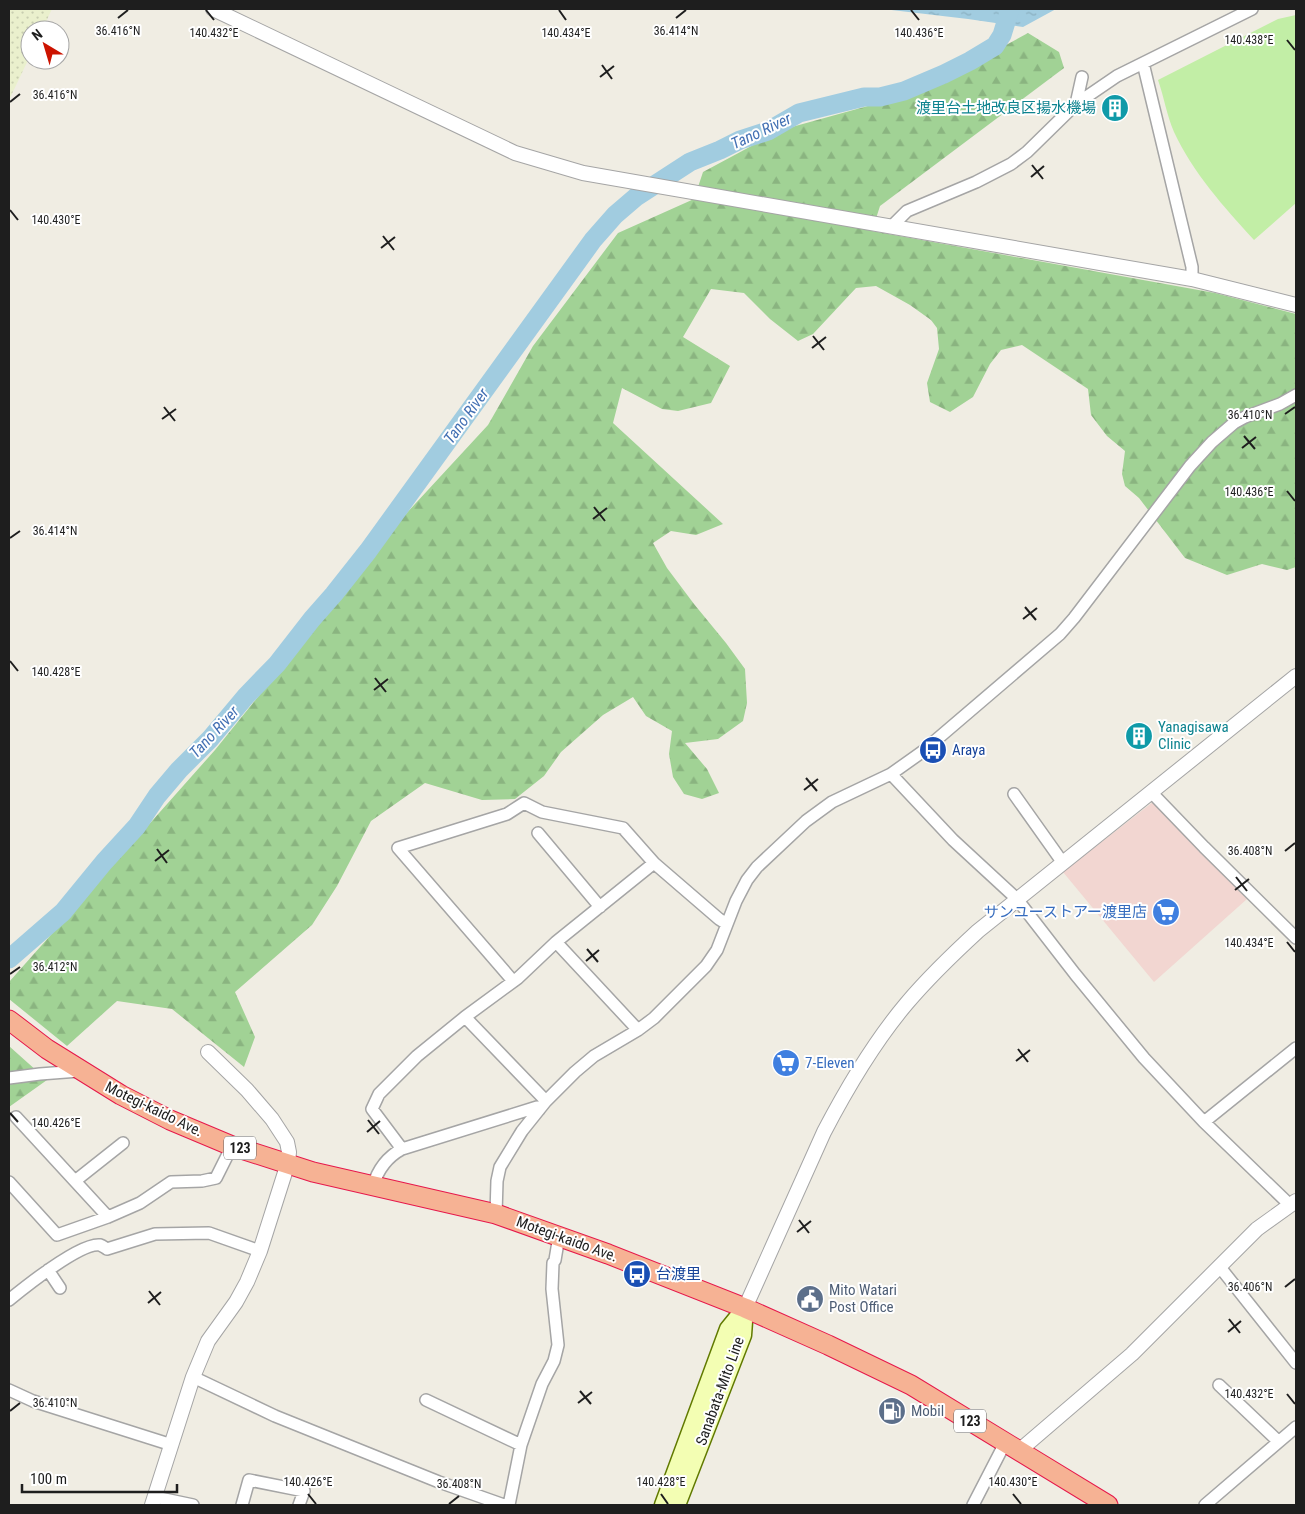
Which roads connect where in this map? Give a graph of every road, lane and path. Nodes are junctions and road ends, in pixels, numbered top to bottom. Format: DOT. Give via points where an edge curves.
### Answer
graph roads {
  1 [pos="213,9"];
  2 [pos="1252,9"];
  3 [pos="1143,63"];
  4 [pos="1082,77"];
  5 [pos="1076,104"];
  6 [pos="892,226"];
  7 [pos="1192,279"];
  8 [pos="1296,305"];
  9 [pos="1296,395"];
  10 [pos="1296,676"];
  11 [pos="890,774"];
  12 [pos="1151,792"];
  13 [pos="1014,794"];
  14 [pos="538,832"];
  15 [pos="654,863"];
  16 [pos="1063,864"];
  17 [pos="1017,899"];
  18 [pos="600,907"];
  19 [pos="727,924"];
  20 [pos="1296,938"];
  21 [pos="556,942"];
  22 [pos="513,981"];
  23 [pos="465,1017"];
  24 [pos="9,1021"];
  25 [pos="638,1030"];
  26 [pos="1296,1048"];
  27 [pos="208,1052"];
  28 [pos="81,1070"];
  29 [pos="9,1078"];
  30 [pos="543,1105"];
  31 [pos="16,1117"];
  32 [pos="1204,1122"];
  33 [pos="123,1143"];
  34 [pos="232,1146"];
  35 [pos="402,1149"];
  36 [pos="288,1162"];
  37 [pos="75,1181"];
  38 [pos="9,1182"];
  39 [pos="373,1186"];
  40 [pos="1293,1203"];
  41 [pos="496,1214"];
  42 [pos="108,1217"];
  43 [pos="559,1236"];
  44 [pos="260,1251"];
  45 [pos="1219,1266"];
  46 [pos="48,1270"];
  47 [pos="60,1288"];
  48 [pos="9,1300"];
  49 [pos="745,1308"];
  50 [pos="1296,1364"];
  51 [pos="193,1377"];
  52 [pos="1219,1385"];
  53 [pos="9,1390"];
  54 [pos="426,1400"];
  55 [pos="1296,1426"];
  56 [pos="1278,1441"];
  57 [pos="172,1445"];
  58 [pos="521,1445"];
  59 [pos="1012,1447"];
  60 [pos="154,1501"];
  61 [pos="193,1505"];
  62 [pos="242,1505"];
  63 [pos="299,1505"];
  64 [pos="504,1505"];
  65 [pos="509,1505"];
  66 [pos="663,1505"];
  67 [pos="677,1505"];
  68 [pos="973,1505"];
  69 [pos="1108,1505"];
  70 [pos="1205,1505"];
  1 -- 6 [label="street" via="515,153 583,173"];
  2 -- 3 [label="street"];
  3 -- 5 [label="street"];
  3 -- 7 [label="street" via="1192,267"];
  4 -- 5 [label="street"];
  5 -- 6 [label="street" via="1011,164 907,211"];
  6 -- 7 [label="street"];
  7 -- 8 [label="street"];
  9 -- 11 [label="street" via="1234,423 1212,442 1060,634 922,752"];
  10 -- 12 [label="street"];
  11 -- 17 [label="street" via="952,840"];
  11 -- 19 [label="street" via="832,802 779,845 747,880"];
  12 -- 16 [label="street"];
  12 -- 20 [label="street"];
  13 -- 16 [label="street"];
  14 -- 18 [label="street"];
  15 -- 18 [label="street"];
  15 -- 19 [label="street"];
  15 -- 22 [label="street" via="623,828 542,812 524,803 507,814 398,848"];
  16 -- 17 [label="street"];
  17 -- 32 [label="street" via="1144,1058"];
  17 -- 49 [label="street" via="949,957 907,1003 854,1077 824,1132"];
  18 -- 21 [label="street"];
  19 -- 25 [label="street" via="717,950 706,966"];
  21 -- 22 [label="street"];
  21 -- 25 [label="street"];
  22 -- 23 [label="street"];
  23 -- 30 [label="street"];
  23 -- 35 [label="street" via="417,1056 379,1094 372,1109"];
  24 -- 28 [label="highway, Motegi-kaido Ave. / 123"];
  25 -- 30 [label="street" via="594,1056"];
  26 -- 32 [label="street"];
  27 -- 36 [label="street" via="247,1090 282,1134 287,1142"];
  28 -- 29 [label="street"];
  28 -- 34 [label="highway, Motegi-kaido Ave. / 123" via="170,1120"];
  30 -- 35 [label="street"];
  30 -- 41 [label="street" via="500,1167"];
  31 -- 37 [label="street"];
  32 -- 40 [label="street"];
  33 -- 37 [label="street"];
  34 -- 36 [label="highway, Motegi-kaido Ave. / 123"];
  34 -- 42 [label="street" via="216,1178 171,1182"];
  35 -- 39 [label="street" via="380,1168"];
  36 -- 39 [label="highway, Motegi-kaido Ave. / 123" via="313,1172"];
  36 -- 44 [label="street"];
  37 -- 42 [label="street"];
  38 -- 42 [label="street" via="57,1235"];
  39 -- 41 [label="highway, Motegi-kaido Ave. / 123"];
  40 -- 45 [label="street" via="1257,1228"];
  41 -- 43 [label="highway, Motegi-kaido Ave. / 123"];
  43 -- 49 [label="highway, Motegi-kaido Ave. / 123"];
  43 -- 58 [label="street" via="552,1289 558,1345"];
  44 -- 46 [label="street" via="209,1233 155,1234 108,1249 100,1245 86,1248"];
  44 -- 51 [label="street" via="236,1302 208,1341"];
  45 -- 50 [label="street"];
  45 -- 59 [label="street" via="1132,1354"];
  46 -- 47 [label="street"];
  46 -- 48 [label="street"];
  49 -- 59 [label="highway, Motegi-kaido Ave. / 123" via="828,1344 911,1386"];
  49 -- 66 [label="main road, Sanabata-Mito Line" via="728,1329"];
  49 -- 67 [label="main road, Sanabata-Mito Line" via="743,1335"];
  51 -- 57 [label="street"];
  51 -- 64 [label="street" via="276,1416"];
  52 -- 56 [label="street"];
  53 -- 57 [label="street" via="33,1401"];
  54 -- 58 [label="street"];
  55 -- 56 [label="street"];
  56 -- 70 [label="street"];
  57 -- 60 [label="street"];
  58 -- 65 [label="street"];
  59 -- 68 [label="street"];
  59 -- 69 [label="highway, Motegi-kaido Ave. / 123"];
  60 -- 61 [label="street"];
  62 -- 63 [label="street" via="249,1480 304,1490"];
}
